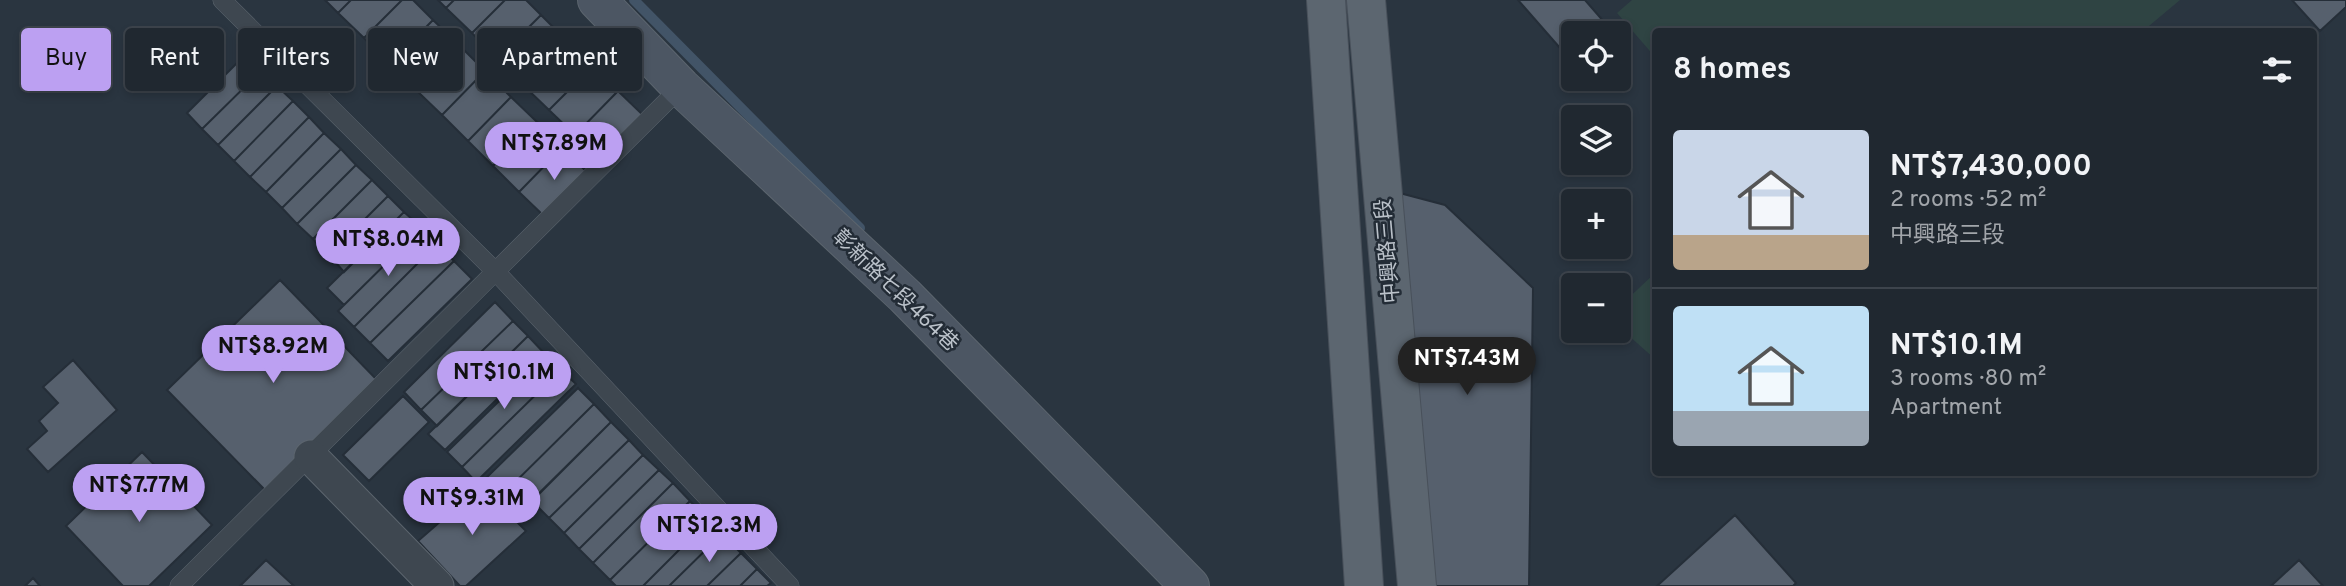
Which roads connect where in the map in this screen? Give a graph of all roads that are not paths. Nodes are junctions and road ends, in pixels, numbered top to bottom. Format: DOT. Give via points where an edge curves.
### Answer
graph roads {
  1 [pos="222,0"];
  2 [pos="597,0"];
  3 [pos="1326,0"];
  4 [pos="1366,0"];
  5 [pos="681,87"];
  6 [pos="497,273"];
  7 [pos="311,457"];
  8 [pos="179,586"];
  9 [pos="437,586"];
  10 [pos="790,586"];
  11 [pos="1190,586"];
  12 [pos="1364,586"];
  13 [pos="1417,586"];
  1 -- 6 [label="lane"];
  2 -- 5 [label="street, 彰新路七段464巷"];
  3 -- 12 [label="main road"];
  4 -- 13 [label="main road, 中興路三段"];
  5 -- 6 [label="lane"];
  5 -- 11 [label="street, 彰新路七段464巷" via="905,296"];
  6 -- 7 [label="lane"];
  6 -- 10 [label="lane"];
  7 -- 8 [label="lane"];
  7 -- 9 [label="street"];
}
